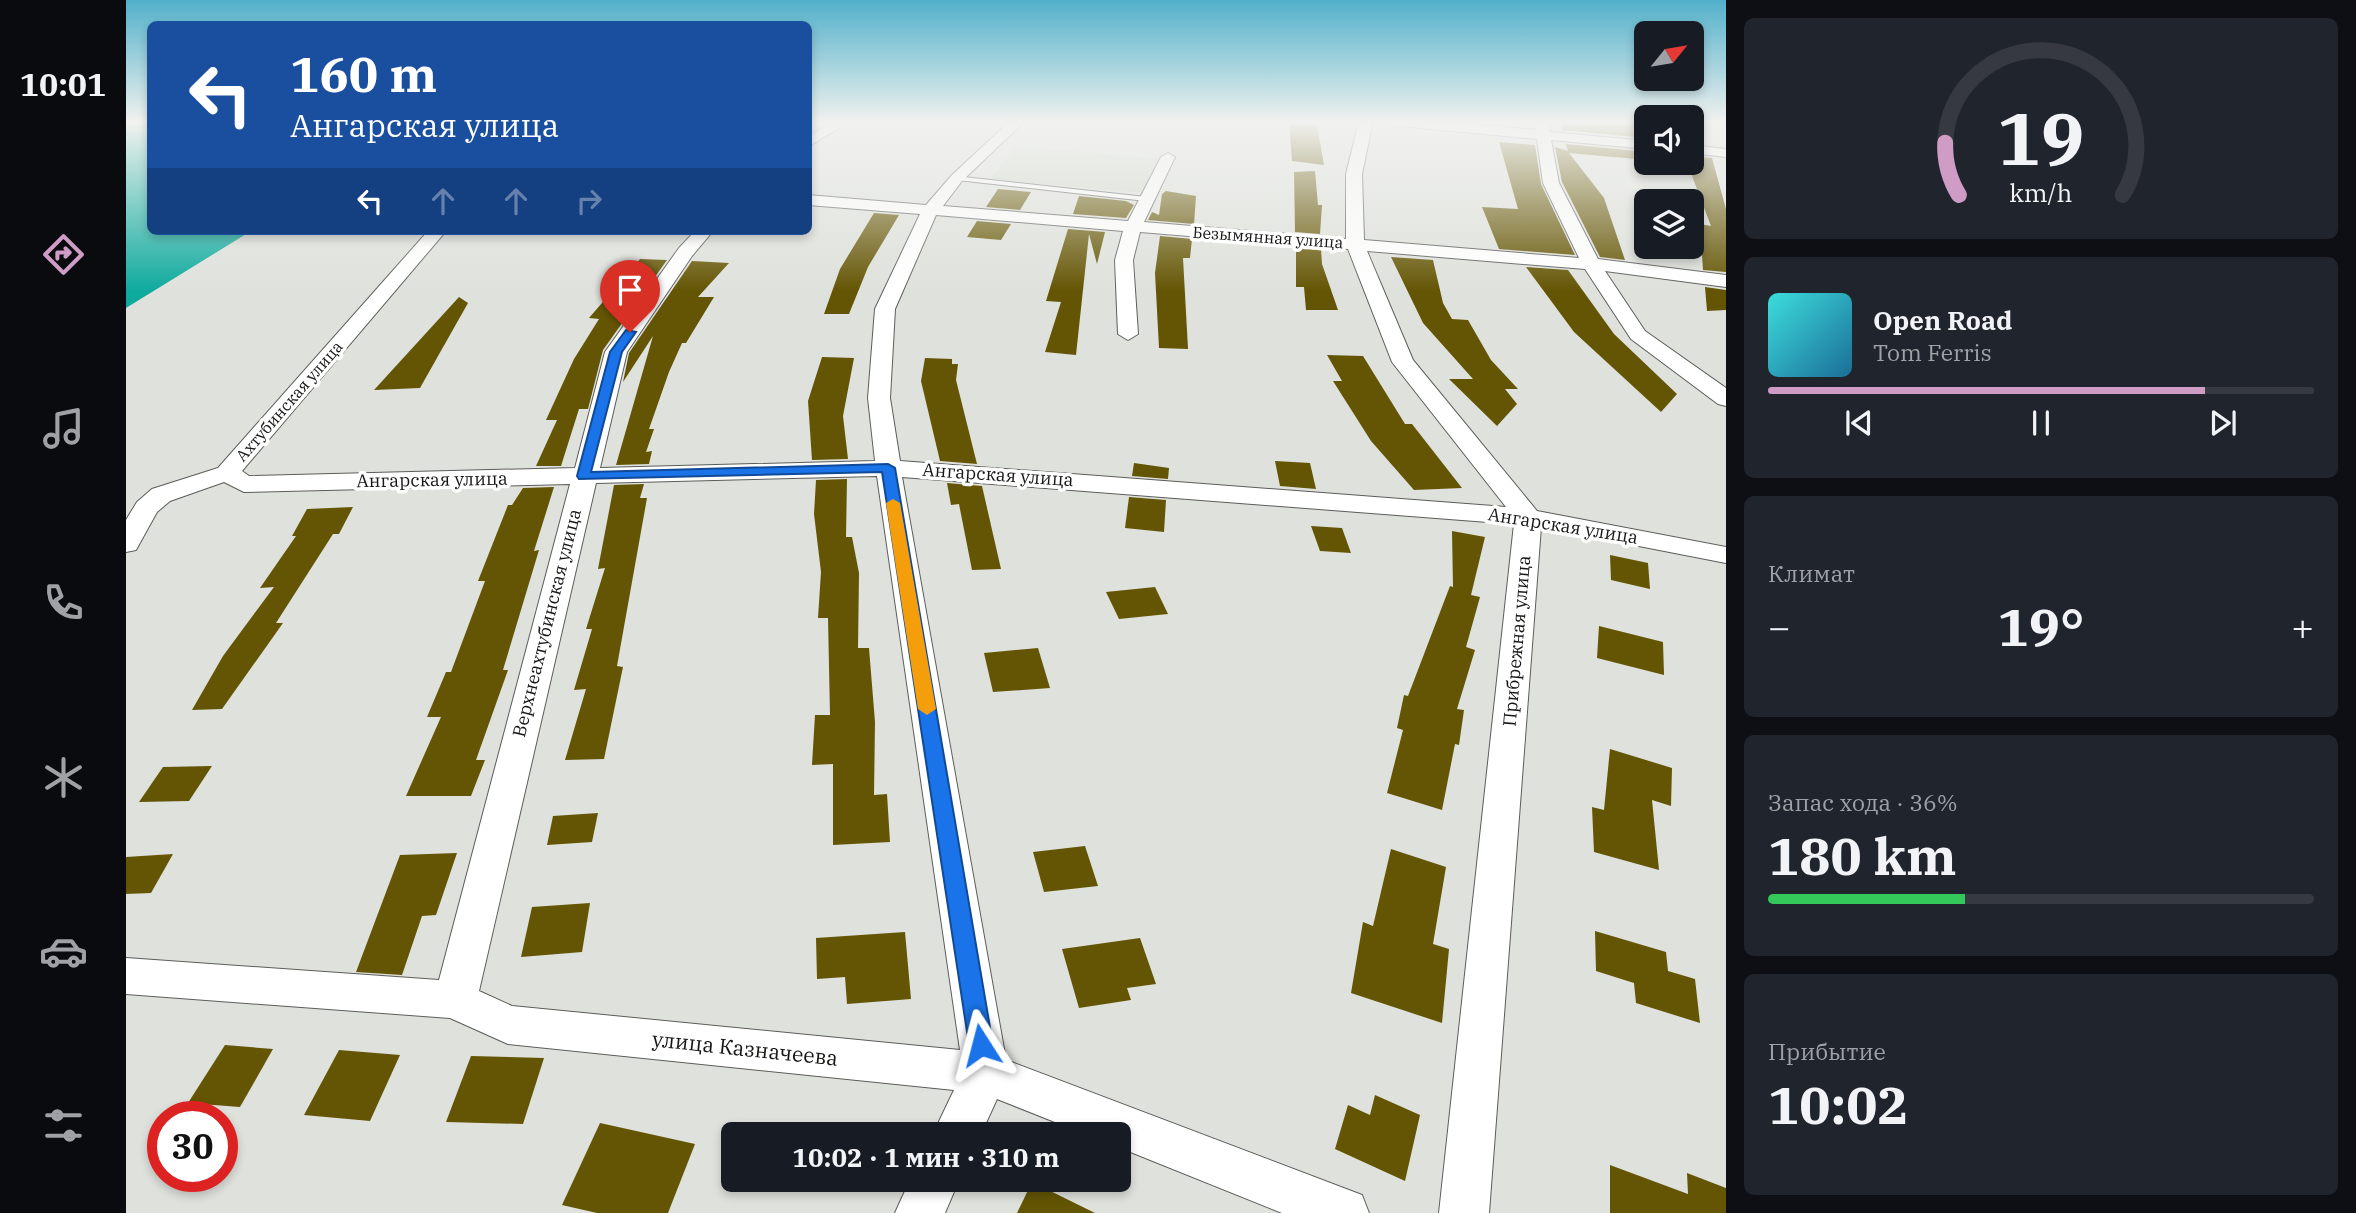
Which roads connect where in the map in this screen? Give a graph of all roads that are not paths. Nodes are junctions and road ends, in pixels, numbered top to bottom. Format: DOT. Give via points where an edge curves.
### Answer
graph roads {
  1 [pos="957,178"];
  2 [pos="1157,178"];
  3 [pos="1354,178"];
  4 [pos="1550,178"];
  5 [pos="1146,199"];
  6 [pos="812,200"];
  7 [pos="930,211"];
  8 [pos="1133,227"];
  9 [pos="434,235"];
  10 [pos="700,235"];
  11 [pos="1355,244"];
  12 [pos="1591,264"];
  13 [pos="1726,281"];
  14 [pos="1128,334"];
  15 [pos="1726,399"];
  16 [pos="888,468"];
  17 [pos="227,473"];
  18 [pos="583,476"];
  19 [pos="1528,517"];
  20 [pos="126,544"];
  21 [pos="1726,555"];
  22 [pos="126,976"];
  23 [pos="455,1000"];
  24 [pos="986,1073"];
  25 [pos="963,1122"];
  26 [pos="929,1192"];
  27 [pos="919,1213"];
  28 [pos="1344,1213"];
  29 [pos="1464,1213"];
  1 -- 5 [label="lane"];
  1 -- 7 [label="street"];
  2 -- 5 [label="street"];
  3 -- 11 [label="street"];
  4 -- 12 [label="street"];
  5 -- 8 [label="street"];
  6 -- 7 [label="street, Безымянная улица"];
  7 -- 8 [label="street, Безымянная улица"];
  7 -- 16 [label="street" via="885,309 879,398"];
  8 -- 11 [label="street, Безымянная улица"];
  8 -- 14 [label="street" via="1124,260"];
  9 -- 17 [label="street, Ахтубинская улица"];
  10 -- 18 [label="street, Верхнеахтубинская улица" via="616,352"];
  11 -- 12 [label="street, Безымянная улица"];
  11 -- 19 [label="street" via="1403,362"];
  12 -- 13 [label="street, Безымянная улица"];
  12 -- 15 [label="street" via="1638,335"];
  16 -- 18 [label="street, Ангарская улица"];
  16 -- 19 [label="street, Ангарская улица"];
  16 -- 24 [label="street"];
  17 -- 18 [label="street, Ангарская улица" via="243,484"];
  17 -- 20 [label="street, Ахтубинская улица" via="161,495 146,508"];
  18 -- 23 [label="street, Верхнеахтубинская улица"];
  19 -- 21 [label="street, Ангарская улица"];
  19 -- 29 [label="street, Прибрежная улица"];
  22 -- 23 [label="street, улица Казначеева"];
  23 -- 24 [label="street, улица Казначеева" via="508,1025"];
  24 -- 25 [label="street"];
  24 -- 28 [label="street, улица Казначеева"];
  26 -- 27 [label="street"];
}
